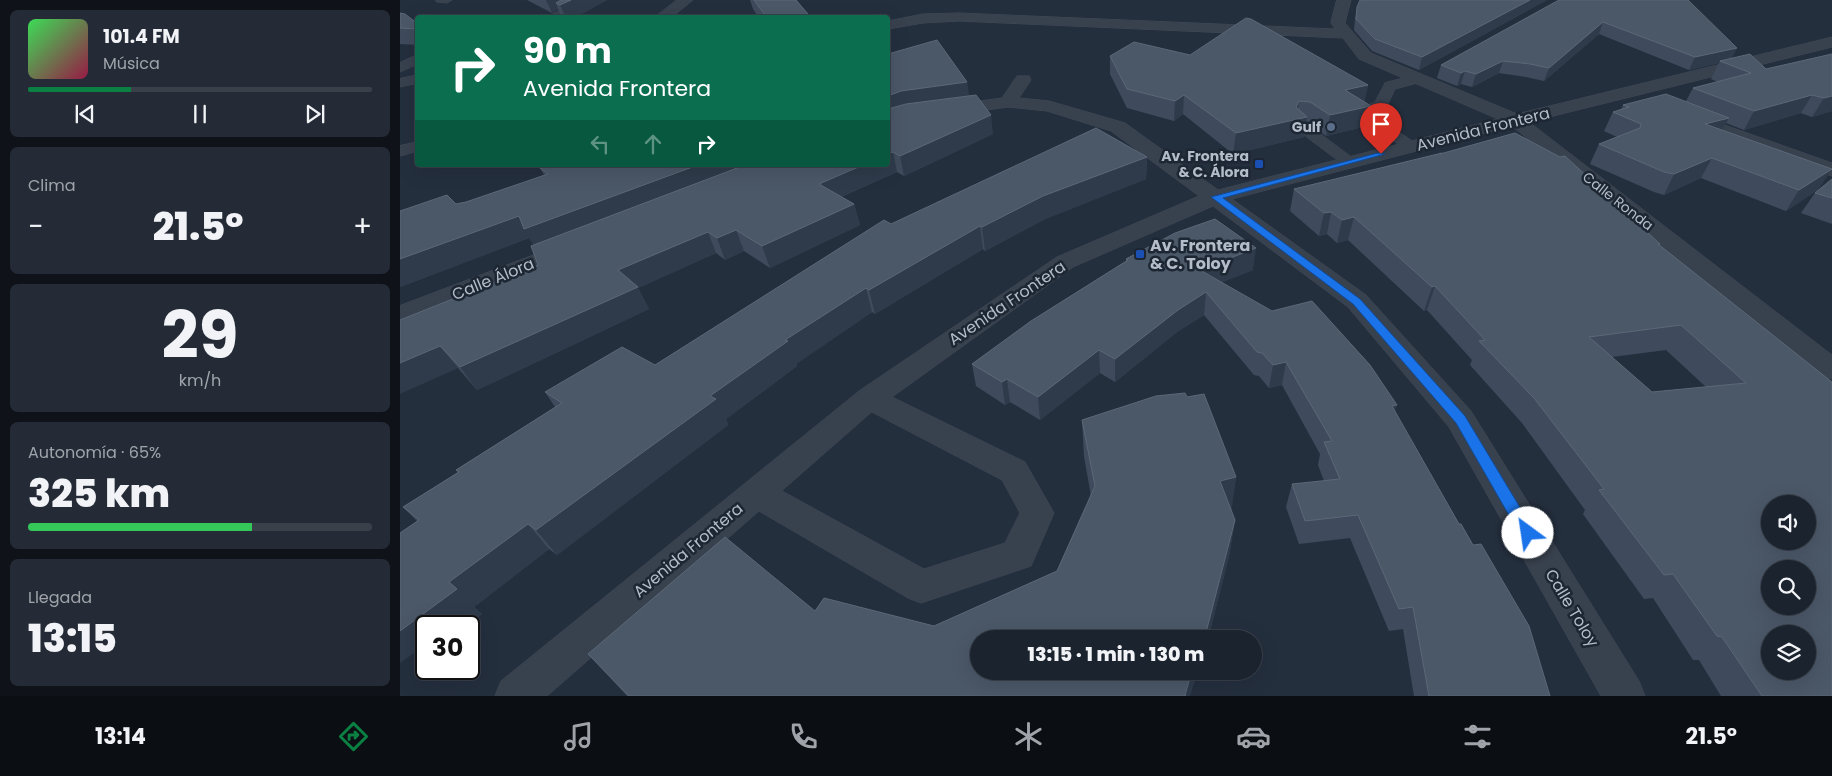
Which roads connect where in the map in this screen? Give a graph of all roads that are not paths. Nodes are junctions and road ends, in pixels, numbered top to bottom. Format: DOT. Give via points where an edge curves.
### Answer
graph roads {
  1 [pos="441,0"];
  2 [pos="447,0"];
  3 [pos="686,0"];
  4 [pos="1344,0"];
  5 [pos="584,1"];
  6 [pos="557,15"];
  7 [pos="665,15"];
  8 [pos="890,25"];
  9 [pos="1347,34"];
  10 [pos="1832,42"];
  11 [pos="415,60"];
  12 [pos="400,68"];
  13 [pos="1428,73"];
  14 [pos="415,80"];
  15 [pos="1023,80"];
  16 [pos="400,83"];
  17 [pos="1626,92"];
  18 [pos="1008,102"];
  19 [pos="1653,103"];
  20 [pos="1671,110"];
  21 [pos="1515,120"];
  22 [pos="890,122"];
  23 [pos="1301,126"];
  24 [pos="415,147"];
  25 [pos="1412,147"];
  26 [pos="400,151"];
  27 [pos="1349,162"];
  28 [pos="1832,170"];
  29 [pos="1216,197"];
  30 [pos="595,238"];
  31 [pos="400,315"];
  32 [pos="1832,369"];
  33 [pos="870,398"];
  34 [pos="756,493"];
  35 [pos="516,696"];
  36 [pos="1624,696"];
  1 -- 2 [label="lane"];
  3 -- 7 [label="street"];
  4 -- 9 [label="street, Calle Ronda" via="1338,24"];
  5 -- 6 [label="lane"];
  8 -- 9 [label="street" via="921,19 986,18"];
  9 -- 13 [label="street, Calle Ronda" via="1365,56"];
  10 -- 17 [label="street, Avenida Frontera"];
  11 -- 12 [label="lane"];
  13 -- 21 [label="street, Calle Ronda"];
  13 -- 25 [label="lane" via="1390,86 1381,105 1360,113"];
  14 -- 16 [label="lane"];
  15 -- 18 [label="street"];
  17 -- 19 [label="street"];
  17 -- 21 [label="street, Avenida Frontera"];
  18 -- 22 [label="street" via="905,116"];
  18 -- 29 [label="street" via="1049,106 1118,127"];
  20 -- 28 [label="street"];
  21 -- 25 [label="street, Avenida Frontera"];
  21 -- 32 [label="street, Calle Ronda"];
  23 -- 27 [label="lane"];
  24 -- 26 [label="lane"];
  25 -- 27 [label="street, Avenida Frontera"];
  27 -- 29 [label="street, Avenida Frontera"];
  29 -- 33 [label="street, Avenida Frontera" via="1065,262"];
  29 -- 36 [label="street, Calle Toloy" via="1357,301 1460,419"];
  30 -- 31 [label="street, Calle Álora"];
  33 -- 34 [label="street, Avenida Frontera"];
  33 -- 34 [label="street" via="1014,471 1036,513 1018,556 921,586"];
  34 -- 35 [label="street, Avenida Frontera"];
}
